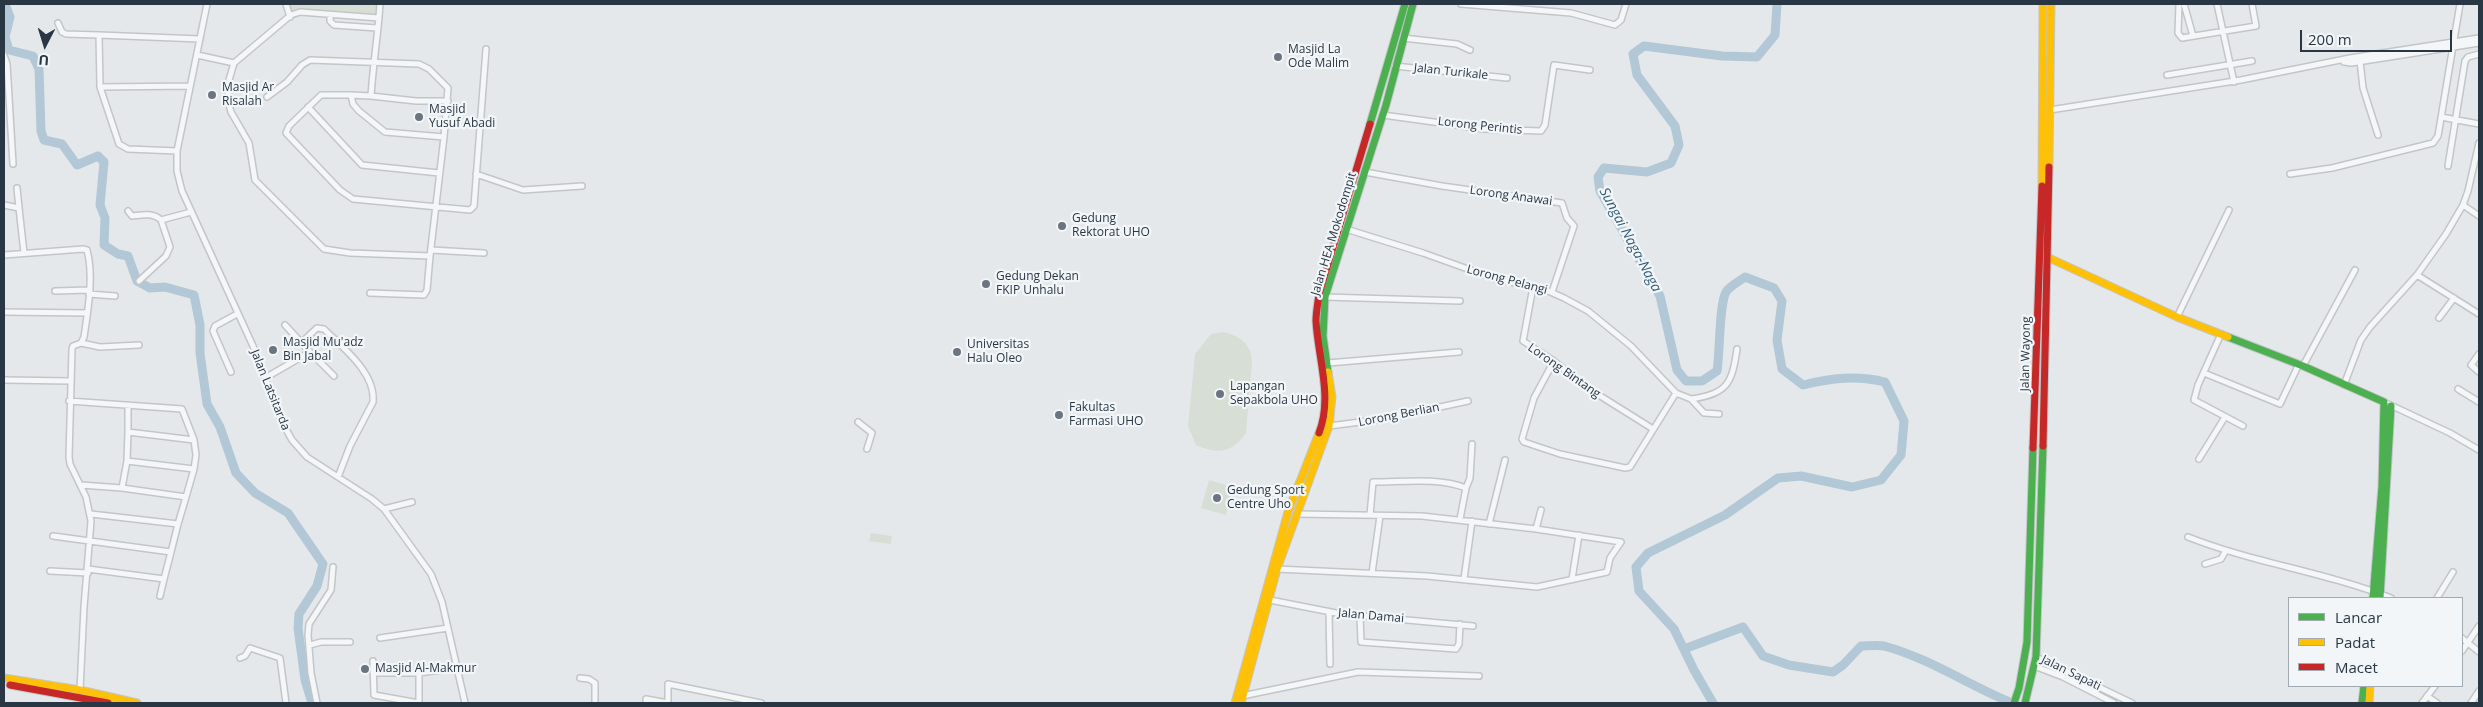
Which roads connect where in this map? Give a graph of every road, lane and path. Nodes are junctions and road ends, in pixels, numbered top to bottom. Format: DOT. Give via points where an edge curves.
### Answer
graph roads {
  1 [pos="207,4"];
  2 [pos="286,4"];
  3 [pos="380,4"];
  4 [pos="1405,4"];
  5 [pos="1413,4"];
  6 [pos="1462,4"];
  7 [pos="1626,4"];
  8 [pos="2043,4"];
  9 [pos="2051,4"];
  10 [pos="2179,4"];
  11 [pos="2184,4"];
  12 [pos="2218,4"];
  13 [pos="2252,4"];
  14 [pos="2460,4"];
  15 [pos="330,15"];
  16 [pos="290,17"];
  17 [pos="379,18"];
  18 [pos="58,23"];
  19 [pos="377,28"];
  20 [pos="2224,32"];
  21 [pos="99,35"];
  22 [pos="2193,36"];
  23 [pos="1403,38"];
  24 [pos="2479,38"];
  25 [pos="200,39"];
  26 [pos="2479,43"];
  27 [pos="2454,44"];
  28 [pos="486,49"];
  29 [pos="1470,50"];
  30 [pos="2479,54"];
  31 [pos="4,55"];
  32 [pos="197,55"];
  33 [pos="2252,61"];
  34 [pos="234,62"];
  35 [pos="373,62"];
  36 [pos="2342,62"];
  37 [pos="2360,62"];
  38 [pos="2231,65"];
  39 [pos="1395,66"];
  40 [pos="1590,70"];
  41 [pos="2167,75"];
  42 [pos="1507,78"];
  43 [pos="2235,81"];
  44 [pos="190,86"];
  45 [pos="100,87"];
  46 [pos="351,95"];
  47 [pos="371,96"];
  48 [pos="267,97"];
  49 [pos="448,101"];
  50 [pos="308,107"];
  51 [pos="2050,110"];
  52 [pos="1383,115"];
  53 [pos="2441,117"];
  54 [pos="2456,120"];
  55 [pos="2479,124"];
  56 [pos="1368,132"];
  57 [pos="1376,134"];
  58 [pos="2378,135"];
  59 [pos="444,136"];
  60 [pos="2479,143"];
  61 [pos="177,151"];
  62 [pos="13,164"];
  63 [pos="2448,166"];
  64 [pos="1365,172"];
  65 [pos="439,173"];
  66 [pos="476,174"];
  67 [pos="2290,174"];
  68 [pos="582,186"];
  69 [pos="17,188"];
  70 [pos="4,205"];
  71 [pos="2463,205"];
  72 [pos="436,206"];
  73 [pos="19,208"];
  74 [pos="2229,210"];
  75 [pos="128,211"];
  76 [pos="190,212"];
  77 [pos="2479,216"];
  78 [pos="160,220"];
  79 [pos="1346,229"];
  80 [pos="1338,242"];
  81 [pos="431,250"];
  82 [pos="24,253"];
  83 [pos="4,254"];
  84 [pos="484,254"];
  85 [pos="430,256"];
  86 [pos="2048,258"];
  87 [pos="2354,270"];
  88 [pos="2417,275"];
  89 [pos="140,281"];
  90 [pos="1533,287"];
  91 [pos="55,291"];
  92 [pos="89,292"];
  93 [pos="1552,292"];
  94 [pos="370,293"];
  95 [pos="115,296"];
  96 [pos="1325,297"];
  97 [pos="2454,298"];
  98 [pos="1460,301"];
  99 [pos="4,312"];
  100 [pos="86,313"];
  101 [pos="238,314"];
  102 [pos="2479,314"];
  103 [pos="2177,317"];
  104 [pos="2439,318"];
  105 [pos="285,325"];
  106 [pos="2221,334"];
  107 [pos="81,343"];
  108 [pos="301,343"];
  109 [pos="139,345"];
  110 [pos="1737,350"];
  111 [pos="310,352"];
  112 [pos="1459,352"];
  113 [pos="2479,354"];
  114 [pos="1554,361"];
  115 [pos="1324,364"];
  116 [pos="2301,365"];
  117 [pos="231,372"];
  118 [pos="2479,372"];
  119 [pos="2204,373"];
  120 [pos="334,376"];
  121 [pos="265,378"];
  122 [pos="4,380"];
  123 [pos="70,381"];
  124 [pos="2344,385"];
  125 [pos="2458,389"];
  126 [pos="1676,393"];
  127 [pos="1690,399"];
  128 [pos="70,401"];
  129 [pos="1468,401"];
  130 [pos="2036,402"];
  131 [pos="2479,402"];
  132 [pos="2044,403"];
  133 [pos="2388,404"];
  134 [pos="128,405"];
  135 [pos="1719,414"];
  136 [pos="2225,417"];
  137 [pos="858,422"];
  138 [pos="1329,426"];
  139 [pos="2243,426"];
  140 [pos="1653,429"];
  141 [pos="128,432"];
  142 [pos="194,440"];
  143 [pos="1472,444"];
  144 [pos="867,449"];
  145 [pos="2479,450"];
  146 [pos="2199,459"];
  147 [pos="1505,460"];
  148 [pos="127,461"];
  149 [pos="194,469"];
  150 [pos="338,477"];
  151 [pos="81,485"];
  152 [pos="122,488"];
  153 [pos="1466,488"];
  154 [pos="186,497"];
  155 [pos="412,502"];
  156 [pos="384,509"];
  157 [pos="1541,510"];
  158 [pos="91,514"];
  159 [pos="1288,514"];
  160 [pos="1297,514"];
  161 [pos="1370,516"];
  162 [pos="1380,516"];
  163 [pos="1460,519"];
  164 [pos="1472,521"];
  165 [pos="178,524"];
  166 [pos="1489,524"];
  167 [pos="1536,529"];
  168 [pos="1579,535"];
  169 [pos="53,536"];
  170 [pos="2188,537"];
  171 [pos="90,541"];
  172 [pos="171,552"];
  173 [pos="2225,552"];
  174 [pos="2205,564"];
  175 [pos="333,567"];
  176 [pos="1277,569"];
  177 [pos="50,571"];
  178 [pos="88,571"];
  179 [pos="2453,572"];
  180 [pos="1372,573"];
  181 [pos="164,579"];
  182 [pos="1464,579"];
  183 [pos="1572,579"];
  184 [pos="2377,595"];
  185 [pos="160,596"];
  186 [pos="2438,597"];
  187 [pos="1270,600"];
  188 [pos="1330,612"];
  189 [pos="1360,616"];
  190 [pos="1460,624"];
  191 [pos="1473,626"];
  192 [pos="2479,626"];
  193 [pos="448,628"];
  194 [pos="380,638"];
  195 [pos="2463,639"];
  196 [pos="350,642"];
  197 [pos="2468,643"];
  198 [pos="310,646"];
  199 [pos="2463,650"];
  200 [pos="2479,652"];
  201 [pos="2036,656"];
  202 [pos="240,658"];
  203 [pos="373,660"];
  204 [pos="1330,664"];
  205 [pos="1248,666"];
  206 [pos="2034,666"];
  207 [pos="456,668"];
  208 [pos="420,672"];
  209 [pos="374,673"];
  210 [pos="1479,676"];
  211 [pos="4,678"];
  212 [pos="580,678"];
  213 [pos="4,684"];
  214 [pos="31,685"];
  215 [pos="2364,687"];
  216 [pos="2370,687"];
  217 [pos="2434,687"];
  218 [pos="80,690"];
  219 [pos="2479,691"];
  220 [pos="2427,696"];
  221 [pos="1241,700"];
  222 [pos="2014,701"];
  223 [pos="668,702"];
  224 [pos="2026,702"];
  225 [pos="2422,702"];
  226 [pos="108,703"];
  227 [pos="137,703"];
  228 [pos="286,703"];
  229 [pos="317,703"];
  230 [pos="419,703"];
  231 [pos="465,703"];
  232 [pos="595,703"];
  233 [pos="646,703"];
  234 [pos="761,703"];
  235 [pos="1234,703"];
  236 [pos="2114,703"];
  237 [pos="2132,703"];
  238 [pos="2362,703"];
  239 [pos="2369,703"];
  240 [pos="2437,703"];
  241 [pos="2471,703"];
  1 -- 25 [label="street, Jalan Latsitarda"];
  2 -- 16 [label="street"];
  3 -- 17 [label="street"];
  4 -- 56 [label="main road, Jalan HEA Mokodompit"];
  5 -- 23 [label="main road, Jalan HEA Mokodompit"];
  6 -- 7 [label="street" via="1572,13 1615,25 1621,20"];
  8 -- 130 [label="main road, Jalan Wayong"];
  9 -- 51 [label="main road, Jalan Wayong"];
  10 -- 22 [label="street" via="2178,35 2182,38"];
  11 -- 22 [label="street"];
  12 -- 20 [label="street"];
  13 -- 20 [label="street" via="2256,26"];
  14 -- 27 [label="street"];
  15 -- 16 [label="street" via="300,12"];
  15 -- 17 [label="street"];
  15 -- 19 [label="street" via="334,25"];
  16 -- 34 [label="street"];
  17 -- 19 [label="street"];
  18 -- 21 [label="street" via="66,34"];
  19 -- 35 [label="street"];
  20 -- 22 [label="street"];
  20 -- 38 [label="street"];
  21 -- 25 [label="street"];
  21 -- 45 [label="street"];
  23 -- 29 [label="street" via="1457,44"];
  23 -- 39 [label="main road, Jalan HEA Mokodompit"];
  24 -- 27 [label="street"];
  25 -- 32 [label="street, Jalan Latsitarda"];
  26 -- 27 [label="street"];
  27 -- 36 [label="street" via="2350,58"];
  27 -- 37 [label="street"];
  27 -- 53 [label="street"];
  28 -- 66 [label="street"];
  30 -- 54 [label="street" via="2465,61"];
  31 -- 62 [label="street"];
  32 -- 34 [label="street"];
  32 -- 44 [label="street, Jalan Latsitarda"];
  33 -- 38 [label="street"];
  34 -- 85 [label="street" via="228,101 249,143 253,176 259,186 324,249"];
  35 -- 47 [label="street"];
  35 -- 48 [label="street" via="310,60"];
  35 -- 49 [label="street" via="423,65 446,83"];
  36 -- 37 [label="street"];
  36 -- 43 [label="street"];
  37 -- 58 [label="street" via="2363,88"];
  38 -- 41 [label="street"];
  38 -- 43 [label="street"];
  39 -- 42 [label="street, Jalan Turikale"];
  39 -- 52 [label="main road, Jalan HEA Mokodompit"];
  40 -- 52 [label="street, Lorong Perintis" via="1554,66 1542,130 1484,128"];
  43 -- 51 [label="street"];
  44 -- 45 [label="street"];
  44 -- 61 [label="street, Jalan Latsitarda"];
  45 -- 61 [label="street" via="123,148"];
  46 -- 47 [label="street"];
  46 -- 50 [label="street" via="322,95"];
  46 -- 59 [label="street" via="359,111 385,132"];
  47 -- 49 [label="street"];
  49 -- 59 [label="street"];
  50 -- 65 [label="street" via="362,165"];
  50 -- 72 [label="street" via="286,133 349,198"];
  51 -- 86 [label="main road, Jalan Wayong"];
  52 -- 57 [label="main road, Jalan HEA Mokodompit"];
  53 -- 54 [label="street"];
  53 -- 67 [label="street" via="2438,136 2433,143 2332,168"];
  54 -- 55 [label="street"];
  54 -- 63 [label="street"];
  56 -- 57 [label="main road"];
  56 -- 80 [label="main road, Jalan HEA Mokodompit"];
  57 -- 64 [label="main road, Jalan HEA Mokodompit"];
  59 -- 65 [label="street"];
  60 -- 71 [label="street"];
  61 -- 76 [label="street, Jalan Latsitarda" via="178,175"];
  64 -- 79 [label="main road, Jalan HEA Mokodompit"];
  64 -- 93 [label="street, Lorong Anawai" via="1562,203 1566,218 1574,226"];
  65 -- 72 [label="street"];
  66 -- 68 [label="street" via="523,190"];
  66 -- 72 [label="street" via="473,208"];
  69 -- 73 [label="street"];
  70 -- 73 [label="street"];
  71 -- 77 [label="street"];
  71 -- 88 [label="street"];
  72 -- 81 [label="street"];
  73 -- 82 [label="street"];
  74 -- 103 [label="street"];
  75 -- 78 [label="street" via="132,216 150,214"];
  76 -- 78 [label="street"];
  76 -- 101 [label="street, Jalan Latsitarda"];
  78 -- 89 [label="street" via="170,250"];
  79 -- 80 [label="main road, Jalan HEA Mokodompit"];
  79 -- 90 [label="street, Lorong Pelangi" via="1493,278"];
  80 -- 96 [label="main road, Jalan HEA Mokodompit"];
  80 -- 115 [label="main road, Jalan HEA Mokodompit" via="1316,310"];
  81 -- 84 [label="street"];
  81 -- 85 [label="street"];
  82 -- 83 [label="street"];
  82 -- 92 [label="street" via="86,250"];
  85 -- 94 [label="street" via="424,295"];
  86 -- 103 [label="main road"];
  86 -- 132 [label="main road, Jalan Wayong"];
  87 -- 116 [label="street"];
  88 -- 97 [label="street"];
  88 -- 124 [label="street" via="2370,326 2361,340"];
  90 -- 93 [label="street, Lorong Pelangi"];
  90 -- 114 [label="street, Lorong Bintang" via="1523,341"];
  91 -- 92 [label="street"];
  92 -- 95 [label="street"];
  92 -- 100 [label="street"];
  93 -- 126 [label="street, Lorong Pelangi" via="1588,310 1608,326 1636,350"];
  96 -- 98 [label="street"];
  96 -- 115 [label="main road, Jalan HEA Mokodompit"];
  97 -- 102 [label="street"];
  97 -- 104 [label="street"];
  99 -- 100 [label="street"];
  100 -- 107 [label="street"];
  101 -- 117 [label="street" via="214,326 213,330"];
  101 -- 121 [label="street, Jalan Latsitarda"];
  103 -- 106 [label="main road"];
  105 -- 108 [label="street"];
  106 -- 116 [label="main road"];
  106 -- 119 [label="street"];
  107 -- 109 [label="street"];
  107 -- 123 [label="street" via="72,350"];
  108 -- 111 [label="street"];
  108 -- 150 [label="street" via="317,328 324,329 362,368 373,397"];
  110 -- 127 [label="street" via="1734,370 1726,387 1710,396"];
  111 -- 120 [label="street"];
  111 -- 121 [label="street"];
  112 -- 115 [label="street"];
  113 -- 118 [label="street" via="2471,364"];
  114 -- 140 [label="street, Lorong Bintang" via="1586,387"];
  114 -- 140 [label="street" via="1534,398 1522,439 1524,442 1560,454 1625,468 1637,458"];
  115 -- 138 [label="main road, Jalan HEA Mokodompit" via="1332,408"];
  115 -- 159 [label="main road, Jalan HEA Mokodompit" via="1323,422"];
  116 -- 119 [label="street" via="2280,404"];
  116 -- 124 [label="main road"];
  119 -- 136 [label="street" via="2194,400"];
  121 -- 150 [label="street, Jalan Latsitarda" via="292,440 307,457"];
  122 -- 123 [label="street"];
  123 -- 128 [label="street"];
  124 -- 133 [label="main road"];
  125 -- 131 [label="street"];
  126 -- 127 [label="street, Lorong Pelangi"];
  126 -- 140 [label="street"];
  127 -- 135 [label="street, Lorong Pelangi" via="1704,412"];
  128 -- 134 [label="street"];
  128 -- 151 [label="street" via="69,457"];
  129 -- 138 [label="street, Lorong Berlian" via="1384,419"];
  130 -- 132 [label="main road"];
  130 -- 222 [label="main road, Jalan Wayong" via="2027,642"];
  132 -- 201 [label="main road, Jalan Wayong"];
  133 -- 145 [label="street"];
  133 -- 184 [label="main road"];
  134 -- 141 [label="street"];
  134 -- 142 [label="street" via="182,409"];
  136 -- 139 [label="street"];
  136 -- 146 [label="street"];
  137 -- 144 [label="street" via="872,433"];
  138 -- 160 [label="main road, Jalan HEA Mokodompit"];
  141 -- 142 [label="street"];
  141 -- 148 [label="street"];
  142 -- 149 [label="street"];
  143 -- 153 [label="street" via="1470,478"];
  147 -- 166 [label="street"];
  148 -- 149 [label="street"];
  148 -- 152 [label="street"];
  149 -- 154 [label="street"];
  150 -- 156 [label="street, Jalan Latsitarda"];
  151 -- 152 [label="street"];
  151 -- 158 [label="street"];
  152 -- 154 [label="street"];
  153 -- 161 [label="street" via="1454,484 1373,482"];
  153 -- 163 [label="street"];
  154 -- 165 [label="street"];
  155 -- 156 [label="street"];
  156 -- 193 [label="street, Jalan Latsitarda" via="431,574"];
  157 -- 167 [label="street"];
  158 -- 165 [label="street"];
  158 -- 171 [label="street"];
  159 -- 160 [label="main road"];
  159 -- 205 [label="main road, Jalan HEA Mokodompit"];
  160 -- 161 [label="street"];
  160 -- 176 [label="main road, Jalan HEA Mokodompit"];
  161 -- 162 [label="street"];
  162 -- 163 [label="street"];
  162 -- 180 [label="street"];
  163 -- 164 [label="street"];
  164 -- 166 [label="street"];
  164 -- 182 [label="street"];
  165 -- 172 [label="street"];
  166 -- 167 [label="street"];
  167 -- 168 [label="street"];
  168 -- 183 [label="street"];
  168 -- 183 [label="street" via="1621,542 1614,551 1607,572"];
  169 -- 171 [label="street"];
  170 -- 173 [label="street"];
  171 -- 172 [label="street"];
  171 -- 178 [label="street"];
  172 -- 181 [label="street"];
  173 -- 174 [label="street" via="2221,559"];
  173 -- 184 [label="street" via="2278,564"];
  175 -- 198 [label="street" via="330,590 309,624"];
  176 -- 180 [label="street"];
  176 -- 187 [label="main road, Jalan HEA Mokodompit"];
  177 -- 178 [label="street"];
  178 -- 181 [label="street"];
  178 -- 218 [label="street"];
  179 -- 186 [label="street"];
  180 -- 182 [label="street"];
  181 -- 185 [label="street"];
  182 -- 183 [label="street" via="1537,587"];
  187 -- 188 [label="street, Jalan Damai"];
  187 -- 205 [label="main road, Jalan HEA Mokodompit"];
  188 -- 189 [label="street, Jalan Damai"];
  188 -- 204 [label="street"];
  189 -- 190 [label="street, Jalan Damai"];
  189 -- 190 [label="street" via="1361,642 1410,647 1456,649"];
  190 -- 191 [label="street, Jalan Damai"];
  192 -- 197 [label="street"];
  193 -- 194 [label="street"];
  193 -- 207 [label="street, Jalan Latsitarda"];
  195 -- 197 [label="street"];
  196 -- 198 [label="street" via="321,642"];
  197 -- 199 [label="street"];
  197 -- 200 [label="street"];
  198 -- 229 [label="street"];
  201 -- 206 [label="main road, Jalan Wayong"];
  201 -- 237 [label="street, Jalan Sapati"];
  202 -- 228 [label="street" via="250,648 280,658"];
  203 -- 209 [label="street"];
  205 -- 221 [label="main road, Jalan HEA Mokodompit"];
  205 -- 235 [label="main road, Jalan HEA Mokodompit"];
  206 -- 224 [label="main road, Jalan Wayong"];
  206 -- 236 [label="street, Jalan Sapati"];
  207 -- 208 [label="street"];
  207 -- 231 [label="street, Jalan Latsitarda"];
  208 -- 209 [label="street"];
  208 -- 230 [label="street"];
  209 -- 230 [label="street" via="374,695"];
  210 -- 221 [label="street" via="1358,672"];
  211 -- 214 [label="main road"];
  212 -- 232 [label="street" via="595,683"];
  213 -- 214 [label="main road"];
  214 -- 218 [label="main road"];
  214 -- 226 [label="main road"];
  215 -- 238 [label="main road"];
  216 -- 239 [label="main road"];
  217 -- 220 [label="street"];
  218 -- 227 [label="main road"];
  219 -- 241 [label="street"];
  220 -- 225 [label="street"];
  220 -- 240 [label="street"];
  223 -- 233 [label="street" via="646,700"];
  223 -- 234 [label="street" via="668,684"];
}
